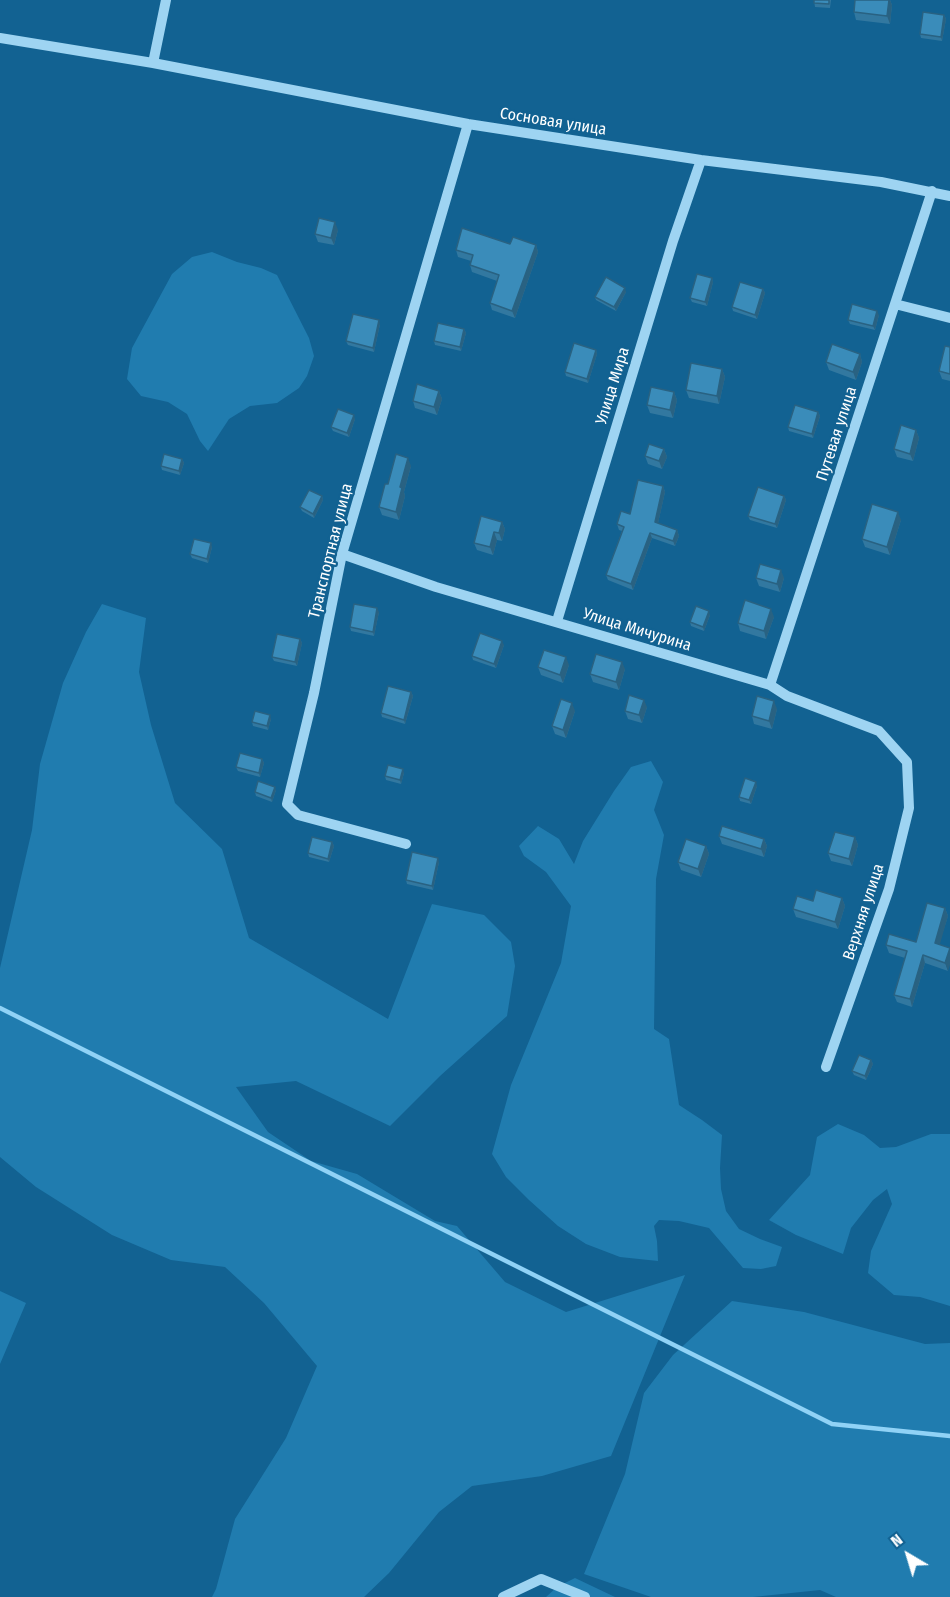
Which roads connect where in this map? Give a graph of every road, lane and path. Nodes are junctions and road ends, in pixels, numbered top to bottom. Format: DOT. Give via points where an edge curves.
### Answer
graph roads {
  1 [pos="166,0"];
  2 [pos="0,38"];
  3 [pos="153,63"];
  4 [pos="468,124"];
  5 [pos="701,160"];
  6 [pos="932,191"];
  7 [pos="950,196"];
  8 [pos="895,304"];
  9 [pos="950,318"];
  10 [pos="342,554"];
  11 [pos="557,621"];
  12 [pos="770,685"];
  13 [pos="908,762"];
  14 [pos="406,844"];
  15 [pos="826,1067"];
  16 [pos="504,1597"];
  17 [pos="585,1597"];
  1 -- 3 [label="street"];
  2 -- 3 [label="street, Сосновая улица"];
  3 -- 4 [label="street, Сосновая улица"];
  4 -- 5 [label="street, Сосновая улица"];
  4 -- 10 [label="street, Транспортная улица"];
  5 -- 6 [label="street, Сосновая улица"];
  5 -- 11 [label="street, Улица Мира"];
  6 -- 7 [label="street, Сосновая улица"];
  6 -- 8 [label="street, Путевая улица"];
  8 -- 9 [label="street"];
  8 -- 12 [label="street, Путевая улица"];
  10 -- 11 [label="street, Улица Мичурина" via="436,587"];
  10 -- 14 [label="street, Транспортная улица" via="287,804 298,815"];
  11 -- 12 [label="street, Улица Мичурина"];
  12 -- 13 [label="street, Улица Мичурина" via="787,696 879,731"];
  13 -- 15 [label="street, Верхняя улица" via="909,808 889,889"];
  16 -- 17 [label="street" via="541,1579"];
}
